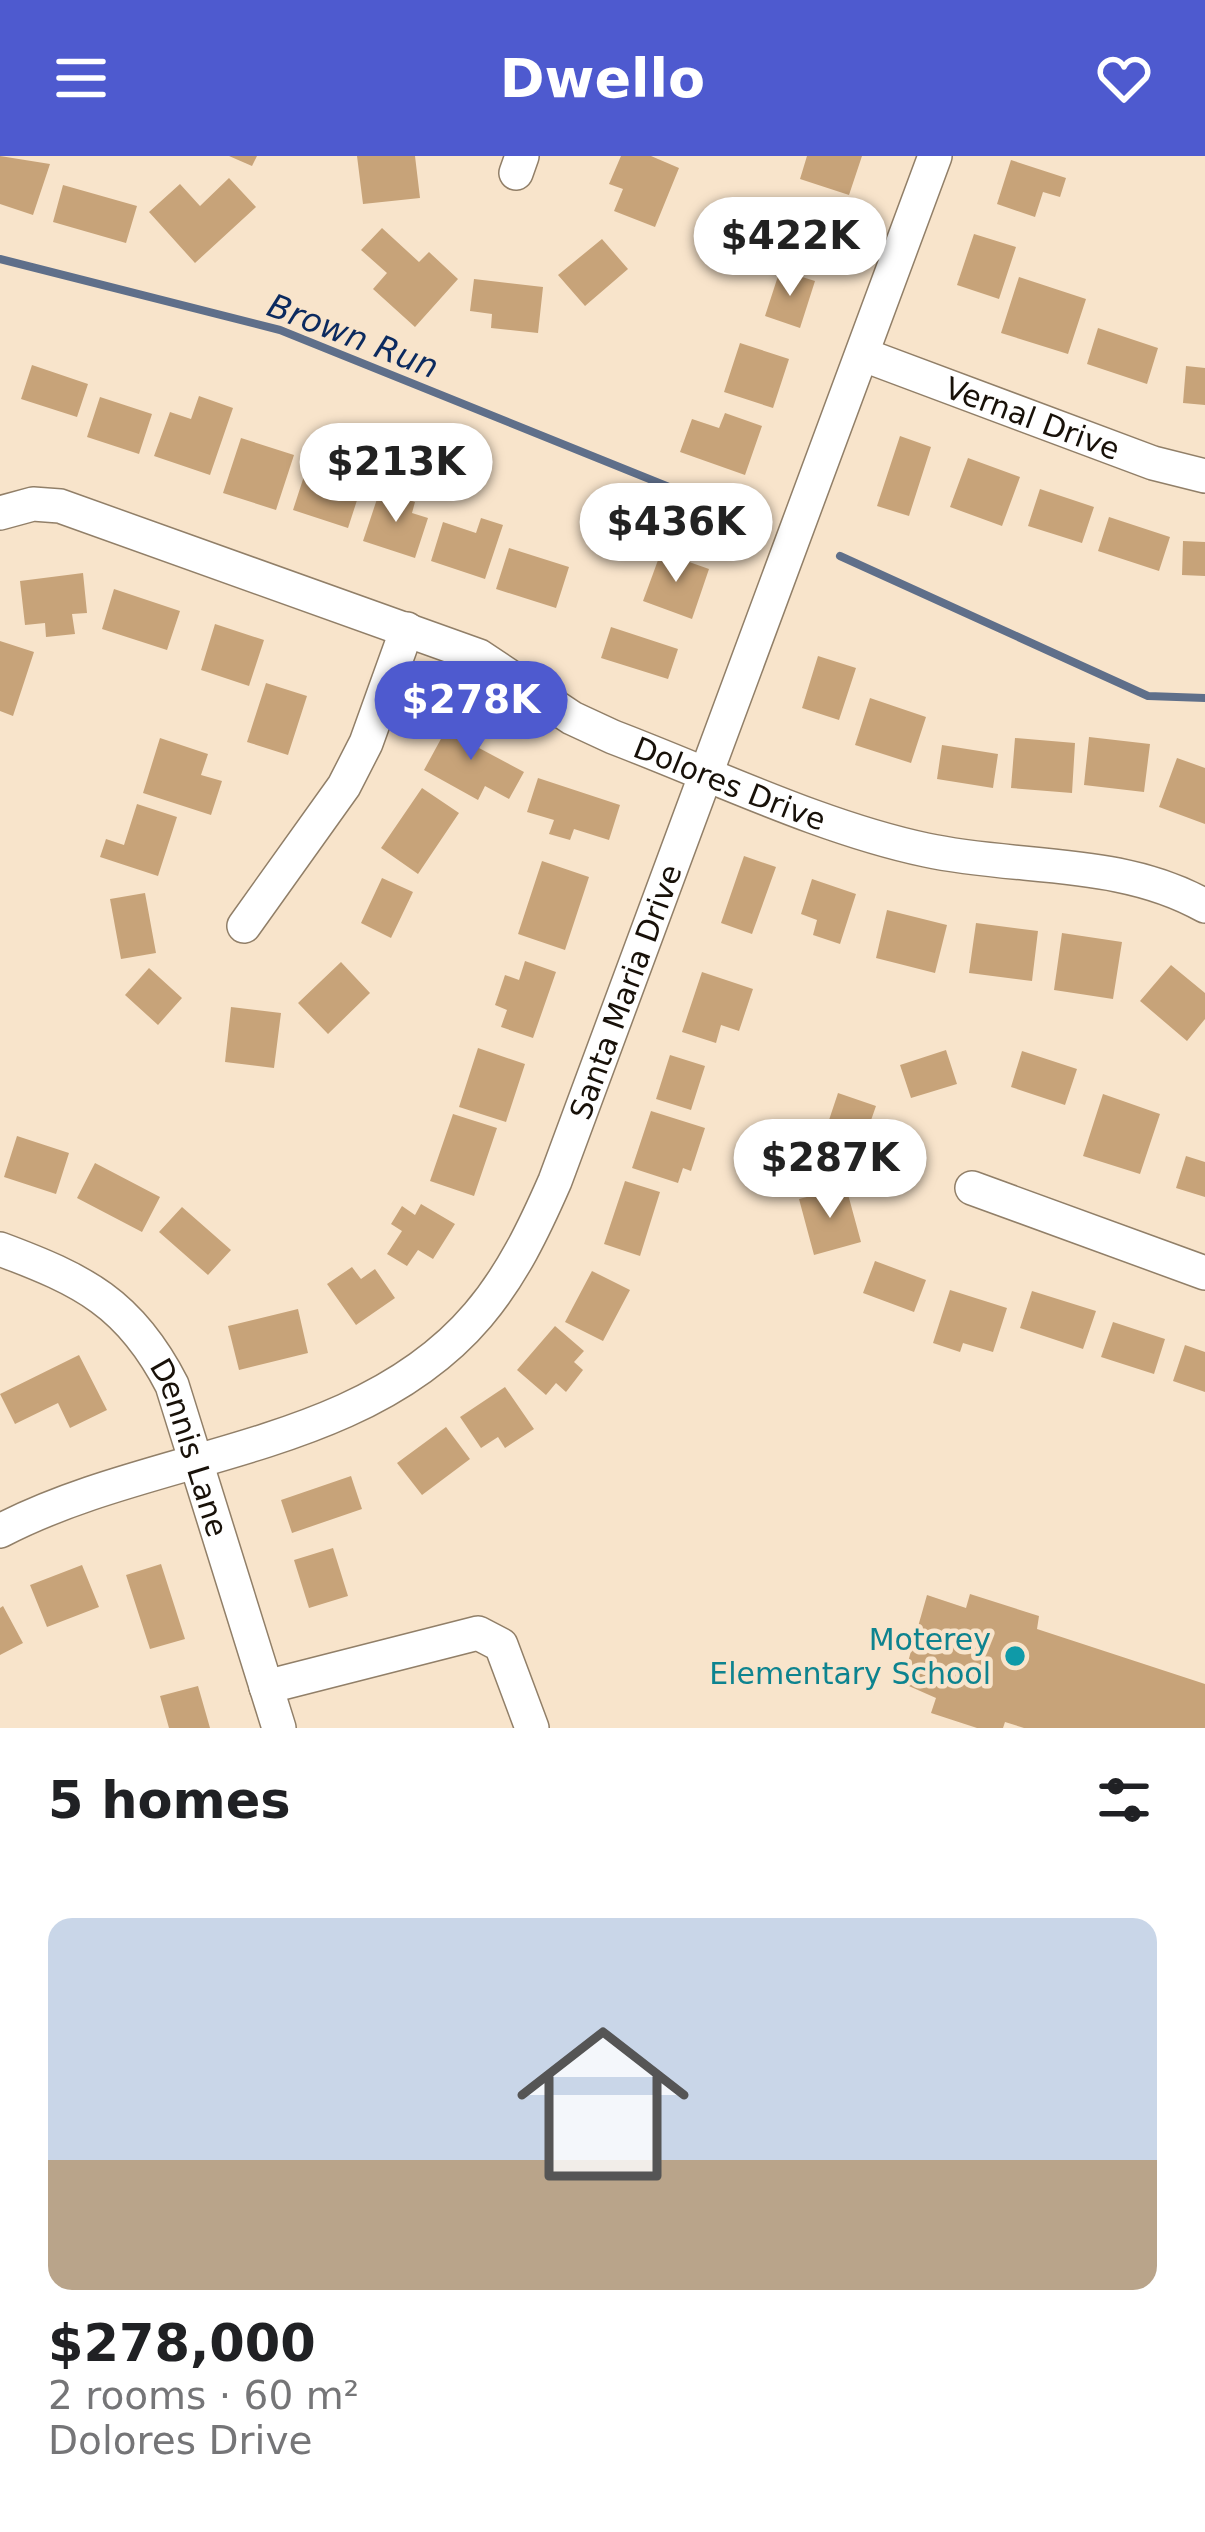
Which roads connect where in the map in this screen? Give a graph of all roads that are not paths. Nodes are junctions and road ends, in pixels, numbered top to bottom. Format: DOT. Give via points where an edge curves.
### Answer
graph roads {
  1 [pos="935,156"];
  2 [pos="863,355"];
  3 [pos="1205,476"];
  4 [pos="2,506"];
  5 [pos="406,629"];
  6 [pos="706,773"];
  7 [pos="1205,906"];
  8 [pos="244,926"];
  9 [pos="972,1189"];
  10 [pos="0,1249"];
  11 [pos="1205,1273"];
  12 [pos="194,1458"];
  13 [pos="0,1531"];
  14 [pos="266,1687"];
  15 [pos="279,1728"];
  16 [pos="532,1728"];
  1 -- 2 [label="street, Santa Maria Drive"];
  2 -- 3 [label="street, Vernal Drive"];
  2 -- 6 [label="street, Santa Maria Drive"];
  4 -- 5 [label="street, Dolores Drive" via="60,506 117,522"];
  5 -- 6 [label="street, Dolores Drive" via="478,656 572,718"];
  5 -- 8 [label="street" via="344,786"];
  6 -- 7 [label="street, Dolores Drive" via="921,849 1107,872"];
  6 -- 12 [label="street, Santa Maria Drive" via="555,1181 511,1271 478,1316 423,1367 339,1414"];
  9 -- 11 [label="street"];
  10 -- 12 [label="street, Dennis Lane" via="56,1269 116,1305 172,1385"];
  12 -- 13 [label="street, Santa Maria Drive"];
  12 -- 14 [label="street, Dennis Lane"];
  14 -- 15 [label="street, Dennis Lane"];
  14 -- 16 [label="street" via="478,1633 501,1645"];
}
